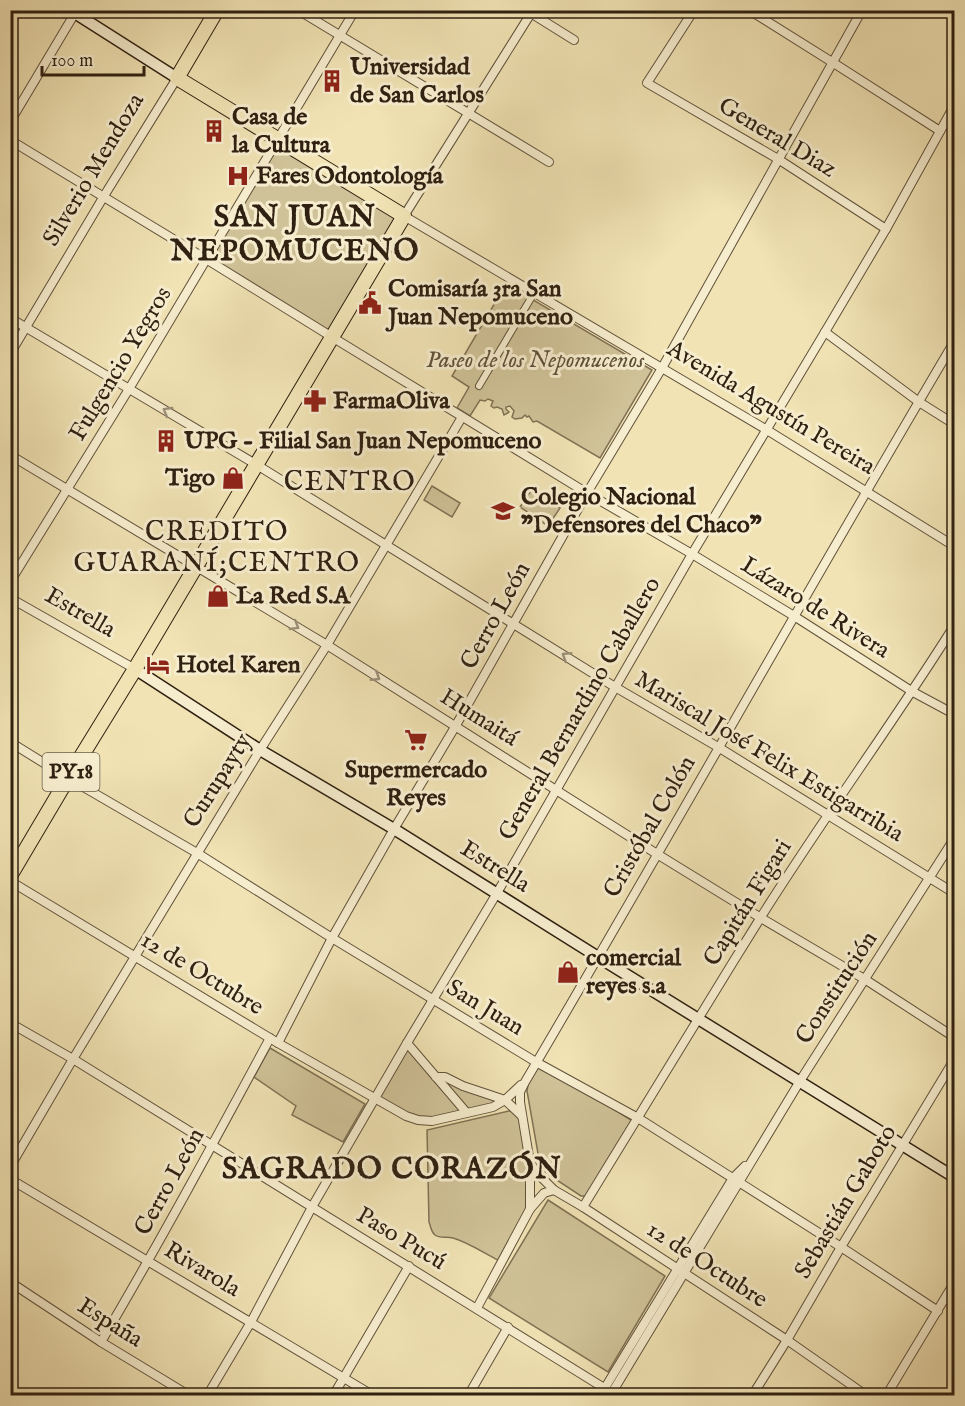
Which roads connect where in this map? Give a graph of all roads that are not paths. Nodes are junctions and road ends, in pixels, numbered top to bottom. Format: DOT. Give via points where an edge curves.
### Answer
graph roads {
  1 [pos="217,10"];
  2 [pos="298,10"];
  3 [pos="355,10"];
  4 [pos="694,10"];
  5 [pos="749,10"];
  6 [pos="861,10"];
  7 [pos="73,12"];
  8 [pos="530,12"];
  9 [pos="340,36"];
  10 [pos="574,40"];
  11 [pos="832,62"];
  12 [pos="177,78"];
  13 [pos="954,106"];
  14 [pos="468,114"];
  15 [pos="10,122"];
  16 [pos="940,130"];
  17 [pos="10,140"];
  18 [pos="279,140"];
  19 [pos="778,159"];
  20 [pos="549,162"];
  21 [pos="104,196"];
  22 [pos="404,216"];
  23 [pos="886,229"];
  24 [pos="206,259"];
  25 [pos="534,293"];
  26 [pos="10,318"];
  27 [pos="26,328"];
  28 [pos="825,333"];
  29 [pos="332,337"];
  30 [pos="954,342"];
  31 [pos="10,354"];
  32 [pos="662,368"];
  33 [pos="479,386"];
  34 [pos="129,389"];
  35 [pos="919,402"];
  36 [pos="462,417"];
  37 [pos="954,424"];
  38 [pos="766,430"];
  39 [pos="10,455"];
  40 [pos="256,465"];
  41 [pos="68,489"];
  42 [pos="866,491"];
  43 [pos="587,493"];
  44 [pos="387,545"];
  45 [pos="954,546"];
  46 [pos="692,554"];
  47 [pos="196,566"];
  48 [pos="10,582"];
  49 [pos="10,598"];
  50 [pos="794,616"];
  51 [pos="514,624"];
  52 [pos="954,626"];
  53 [pos="327,645"];
  54 [pos="135,669"];
  55 [pos="615,687"];
  56 [pos="913,692"];
  57 [pos="954,714"];
  58 [pos="456,727"];
  59 [pos="10,742"];
  60 [pos="718,747"];
  61 [pos="260,750"];
  62 [pos="68,778"];
  63 [pos="556,790"];
  64 [pos="828,814"];
  65 [pos="394,829"];
  66 [pos="954,839"];
  67 [pos="197,853"];
  68 [pos="657,854"];
  69 [pos="10,876"];
  70 [pos="930,878"];
  71 [pos="10,881"];
  72 [pos="497,893"];
  73 [pos="954,893"];
  74 [pos="761,918"];
  75 [pos="332,938"];
  76 [pos="135,957"];
  77 [pos="598,957"];
  78 [pos="866,980"];
  79 [pos="433,999"];
  80 [pos="699,1018"];
  81 [pos="10,1023"];
  82 [pos="954,1037"];
  83 [pos="270,1038"];
  84 [pos="278,1043"];
  85 [pos="407,1043"];
  86 [pos="73,1059"];
  87 [pos="954,1060"];
  88 [pos="536,1062"];
  89 [pos="436,1077"];
  90 [pos="800,1081"];
  91 [pos="525,1082"];
  92 [pos="375,1098"];
  93 [pos="505,1100"];
  94 [pos="466,1112"];
  95 [pos="523,1117"];
  96 [pos="638,1118"];
  97 [pos="902,1144"];
  98 [pos="213,1146"];
  99 [pos="531,1163"];
  100 [pos="10,1167"];
  101 [pos="954,1177"];
  102 [pos="10,1179"];
  103 [pos="736,1180"];
  104 [pos="554,1190"];
  105 [pos="312,1207"];
  106 [pos="583,1207"];
  107 [pos="530,1209"];
  108 [pos="841,1247"];
  109 [pos="148,1261"];
  110 [pos="409,1266"];
  111 [pos="682,1271"];
  112 [pos="10,1282"];
  113 [pos="954,1283"];
  114 [pos="477,1308"];
  115 [pos="938,1311"];
  116 [pos="251,1322"];
  117 [pos="508,1327"];
  118 [pos="787,1340"];
  119 [pos="100,1342"];
  120 [pos="344,1377"];
  121 [pos="611,1392"];
  122 [pos="190,1395"];
  123 [pos="207,1395"];
  124 [pos="333,1395"];
  125 [pos="374,1395"];
  126 [pos="468,1395"];
  127 [pos="600,1395"];
  128 [pos="752,1395"];
  129 [pos="867,1395"];
  130 [pos="886,1395"];
  1 -- 12 [label="highway, Silverio Mendoza"];
  2 -- 9 [label="street"];
  3 -- 9 [label="street, Fulgencio Yegros"];
  4 -- 19 [label="street, General Diaz" via="647,83"];
  5 -- 11 [label="street"];
  6 -- 11 [label="street, Cerro León"];
  7 -- 12 [label="main road, Avenida Agustín Pereira"];
  7 -- 15 [label="street"];
  8 -- 10 [label="street"];
  8 -- 14 [label="street"];
  9 -- 14 [label="street"];
  9 -- 18 [label="street, Fulgencio Yegros"];
  11 -- 16 [label="street"];
  11 -- 19 [label="street, Cerro León"];
  12 -- 18 [label="highway, Avenida Agustín Pereira"];
  12 -- 21 [label="street, Silverio Mendoza"];
  13 -- 16 [label="street, General Bernardino Caballero"];
  14 -- 20 [label="street"];
  14 -- 22 [label="street"];
  16 -- 23 [label="street, General Bernardino Caballero"];
  17 -- 21 [label="street, Lázaro de Rivera"];
  18 -- 22 [label="highway, Avenida Agustín Pereira"];
  18 -- 24 [label="street, Fulgencio Yegros"];
  19 -- 23 [label="street, General Diaz"];
  19 -- 32 [label="street, Cerro León"];
  21 -- 24 [label="street, Lázaro de Rivera"];
  21 -- 27 [label="street, Silverio Mendoza"];
  22 -- 25 [label="street, Avenida Agustín Pereira"];
  22 -- 29 [label="highway"];
  23 -- 28 [label="street, General Bernardino Caballero"];
  24 -- 29 [label="street, Lázaro de Rivera"];
  24 -- 34 [label="street, Fulgencio Yegros"];
  25 -- 32 [label="street, Avenida Agustín Pereira"];
  25 -- 33 [label="street"];
  26 -- 27 [label="street, Mariscal José Felix Estigarribia"];
  27 -- 31 [label="street, Silverio Mendoza"];
  27 -- 34 [label="street, Mariscal José Felix Estigarribia"];
  28 -- 35 [label="street"];
  28 -- 38 [label="street, General Bernardino Caballero"];
  29 -- 36 [label="street, Lázaro de Rivera"];
  29 -- 40 [label="highway, PY18"];
  30 -- 35 [label="street, Cristóbal Colón"];
  32 -- 38 [label="street, Avenida Agustín Pereira"];
  32 -- 43 [label="street, Cerro León"];
  40 -- 34 [label="street, Mariscal José Felix Estigarribia, one-way"];
  34 -- 41 [label="street, Fulgencio Yegros"];
  35 -- 37 [label="street"];
  35 -- 42 [label="street, Cristóbal Colón"];
  36 -- 43 [label="street, Lázaro de Rivera"];
  36 -- 44 [label="street, Curupayty"];
  38 -- 42 [label="street, Avenida Agustín Pereira"];
  38 -- 46 [label="street, General Bernardino Caballero"];
  39 -- 41 [label="street, Humaitá"];
  40 -- 44 [label="street, Mariscal José Felix Estigarribia"];
  40 -- 47 [label="highway, PY18"];
  41 -- 47 [label="street, Humaitá"];
  41 -- 48 [label="street, Fulgencio Yegros"];
  42 -- 45 [label="street, Avenida Agustín Pereira"];
  42 -- 50 [label="street, Cristóbal Colón"];
  43 -- 46 [label="street, Lázaro de Rivera"];
  43 -- 51 [label="street, Cerro León"];
  44 -- 51 [label="street, Mariscal José Felix Estigarribia"];
  44 -- 53 [label="street, Curupayty"];
  46 -- 50 [label="street, Lázaro de Rivera"];
  46 -- 55 [label="street, General Bernardino Caballero"];
  47 -- 53 [label="street, Humaitá, one-way"];
  47 -- 54 [label="highway, PY18"];
  49 -- 54 [label="street, Estrella"];
  50 -- 56 [label="street, Lázaro de Rivera"];
  50 -- 60 [label="street, Cristóbal Colón"];
  55 -- 51 [label="street, Mariscal José Felix Estigarribia, one-way"];
  51 -- 58 [label="street, Cerro León"];
  52 -- 56 [label="street, Capitán Figari"];
  53 -- 58 [label="street, Humaitá, one-way"];
  53 -- 61 [label="street, Curupayty"];
  54 -- 61 [label="main road, Estrella"];
  54 -- 62 [label="highway, PY18"];
  55 -- 60 [label="street, Mariscal José Felix Estigarribia"];
  55 -- 63 [label="street, General Bernardino Caballero"];
  56 -- 57 [label="street, Lázaro de Rivera"];
  56 -- 64 [label="street, Capitán Figari"];
  58 -- 63 [label="street, Humaitá"];
  58 -- 65 [label="street, Cerro León"];
  59 -- 62 [label="street, San Juan"];
  60 -- 64 [label="street, Mariscal José Felix Estigarribia"];
  60 -- 68 [label="street, Cristóbal Colón"];
  61 -- 65 [label="main road, Estrella"];
  61 -- 67 [label="street, Curupayty"];
  62 -- 67 [label="street, San Juan"];
  62 -- 69 [label="highway, PY18"];
  63 -- 68 [label="street, Humaitá"];
  63 -- 72 [label="street, General Bernardino Caballero"];
  64 -- 70 [label="street, Mariscal José Felix Estigarribia"];
  64 -- 74 [label="street, Capitán Figari"];
  65 -- 72 [label="main road, Estrella"];
  65 -- 75 [label="street, Cerro León"];
  66 -- 70 [label="street, Constitución"];
  67 -- 75 [label="street, San Juan"];
  67 -- 76 [label="street, Curupayty"];
  68 -- 74 [label="street, Humaitá"];
  68 -- 77 [label="street, Cristóbal Colón"];
  70 -- 73 [label="street, Mariscal José Felix Estigarribia"];
  70 -- 78 [label="street, Constitución"];
  71 -- 76 [label="street, 12 de Octubre"];
  72 -- 77 [label="main road, Estrella"];
  72 -- 79 [label="street, General Bernardino Caballero"];
  74 -- 78 [label="street, Humaitá"];
  74 -- 80 [label="street, Capitán Figari"];
  75 -- 79 [label="street, San Juan"];
  75 -- 84 [label="street, Cerro León"];
  76 -- 83 [label="street, 12 de Octubre"];
  76 -- 86 [label="street, Curupayty"];
  77 -- 80 [label="main road, Estrella"];
  77 -- 88 [label="street, Cristóbal Colón"];
  78 -- 82 [label="street, Humaitá"];
  78 -- 90 [label="street, Constitución"];
  79 -- 85 [label="street, General Bernardino Caballero"];
  79 -- 88 [label="street, San Juan"];
  80 -- 90 [label="main road, Estrella"];
  80 -- 96 [label="street, Capitán Figari"];
  81 -- 86 [label="street, Paso Pucú"];
  83 -- 84 [label="street, 12 de Octubre"];
  83 -- 98 [label="street, Cerro León"];
  84 -- 92 [label="street, 12 de Octubre"];
  85 -- 89 [label="street"];
  85 -- 92 [label="street, General Bernardino Caballero"];
  86 -- 98 [label="street, Paso Pucú"];
  86 -- 100 [label="street, Curupayty"];
  87 -- 97 [label="street, Sebastián Gaboto"];
  88 -- 91 [label="street, Cristóbal Colón"];
  88 -- 96 [label="street, San Juan"];
  89 -- 93 [label="street" via="446,1077"];
  89 -- 94 [label="street"];
  90 -- 97 [label="main road, Estrella"];
  90 -- 103 [label="street, Constitución"];
  91 -- 93 [label="street"];
  91 -- 95 [label="street" via="520,1092"];
  92 -- 94 [label="street, 12 de Octubre" via="418,1120 432,1121"];
  92 -- 105 [label="street, General Bernardino Caballero"];
  93 -- 94 [label="street, 12 de Octubre" via="493,1107"];
  93 -- 95 [label="street"];
  95 -- 99 [label="street"];
  96 -- 103 [label="street, San Juan"];
  96 -- 106 [label="street, Capitán Figari"];
  97 -- 101 [label="main road, Estrella"];
  97 -- 108 [label="street, Sebastián Gaboto"];
  98 -- 105 [label="street, Paso Pucú"];
  98 -- 109 [label="street, Cerro León"];
  99 -- 104 [label="street, 12 de Octubre"];
  99 -- 107 [label="street"];
  102 -- 109 [label="street, Rivarola"];
  103 -- 108 [label="street, San Juan"];
  103 -- 111 [label="street, Constitución"];
  104 -- 106 [label="street, 12 de Octubre"];
  104 -- 107 [label="street" via="544,1193"];
  105 -- 110 [label="street, Paso Pucú"];
  105 -- 116 [label="street, General Bernardino Caballero"];
  106 -- 111 [label="street, 12 de Octubre"];
  107 -- 114 [label="street"];
  108 -- 115 [label="street, San Juan"];
  108 -- 118 [label="street, Sebastián Gaboto"];
  109 -- 116 [label="street, Rivarola"];
  109 -- 119 [label="street, Cerro León"];
  110 -- 114 [label="street, Paso Pucú"];
  110 -- 120 [label="street"];
  111 -- 118 [label="street, 12 de Octubre"];
  111 -- 121 [label="street, Constitución"];
  112 -- 119 [label="street, España"];
  113 -- 115 [label="street"];
  114 -- 117 [label="street, Paso Pucú"];
  115 -- 130 [label="street"];
  116 -- 120 [label="street, Rivarola"];
  116 -- 123 [label="street, General Bernardino Caballero"];
  117 -- 121 [label="street, Paso Pucú"];
  117 -- 126 [label="street"];
  118 -- 128 [label="street, Sebastián Gaboto"];
  118 -- 129 [label="street, 12 de Octubre"];
  119 -- 122 [label="street, España"];
  120 -- 124 [label="street"];
  120 -- 125 [label="street, Rivarola"];
  121 -- 127 [label="street, Constitución"];
}
